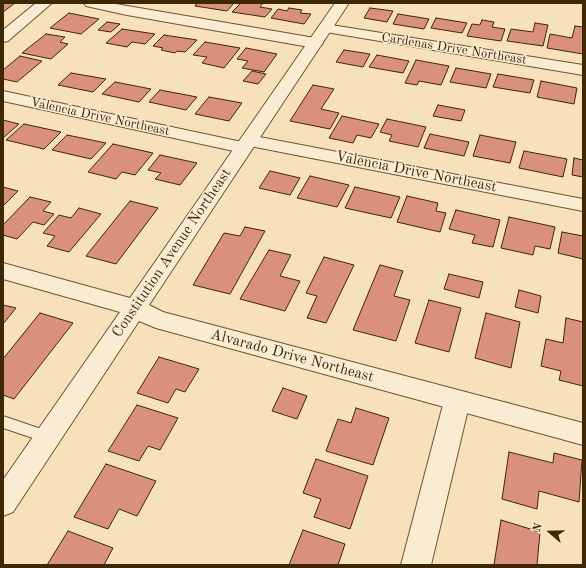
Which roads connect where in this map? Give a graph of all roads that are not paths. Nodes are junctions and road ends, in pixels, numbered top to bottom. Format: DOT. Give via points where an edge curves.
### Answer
graph roads {
  1 [pos="45,3"];
  2 [pos="91,3"];
  3 [pos="342,3"];
  4 [pos="320,36"];
  5 [pos="3,38"];
  6 [pos="583,70"];
  7 [pos="3,96"];
  8 [pos="246,144"];
  9 [pos="583,205"];
  10 [pos="3,271"];
  11 [pos="135,308"];
  12 [pos="457,401"];
  13 [pos="3,422"];
  14 [pos="583,434"];
  15 [pos="48,437"];
  16 [pos="3,504"];
  17 [pos="416,565"];
  1 -- 5 [label="street"];
  2 -- 4 [label="street, Cardenas Drive Northeast" via="127,12"];
  3 -- 4 [label="street, Constitution Avenue Northeast"];
  4 -- 6 [label="street, Cardenas Drive Northeast"];
  4 -- 8 [label="street, Constitution Avenue Northeast"];
  7 -- 8 [label="street, Valencia Drive Northeast"];
  8 -- 9 [label="street, Valencia Drive Northeast"];
  8 -- 11 [label="street, Constitution Avenue Northeast"];
  10 -- 11 [label="street, Alvarado Drive Northeast"];
  11 -- 12 [label="street, Alvarado Drive Northeast" via="156,320"];
  11 -- 15 [label="street, Constitution Avenue Northeast"];
  12 -- 14 [label="street, Alvarado Drive Northeast"];
  12 -- 17 [label="street"];
  13 -- 15 [label="lane"];
  15 -- 16 [label="street, Constitution Avenue Northeast"];
}
